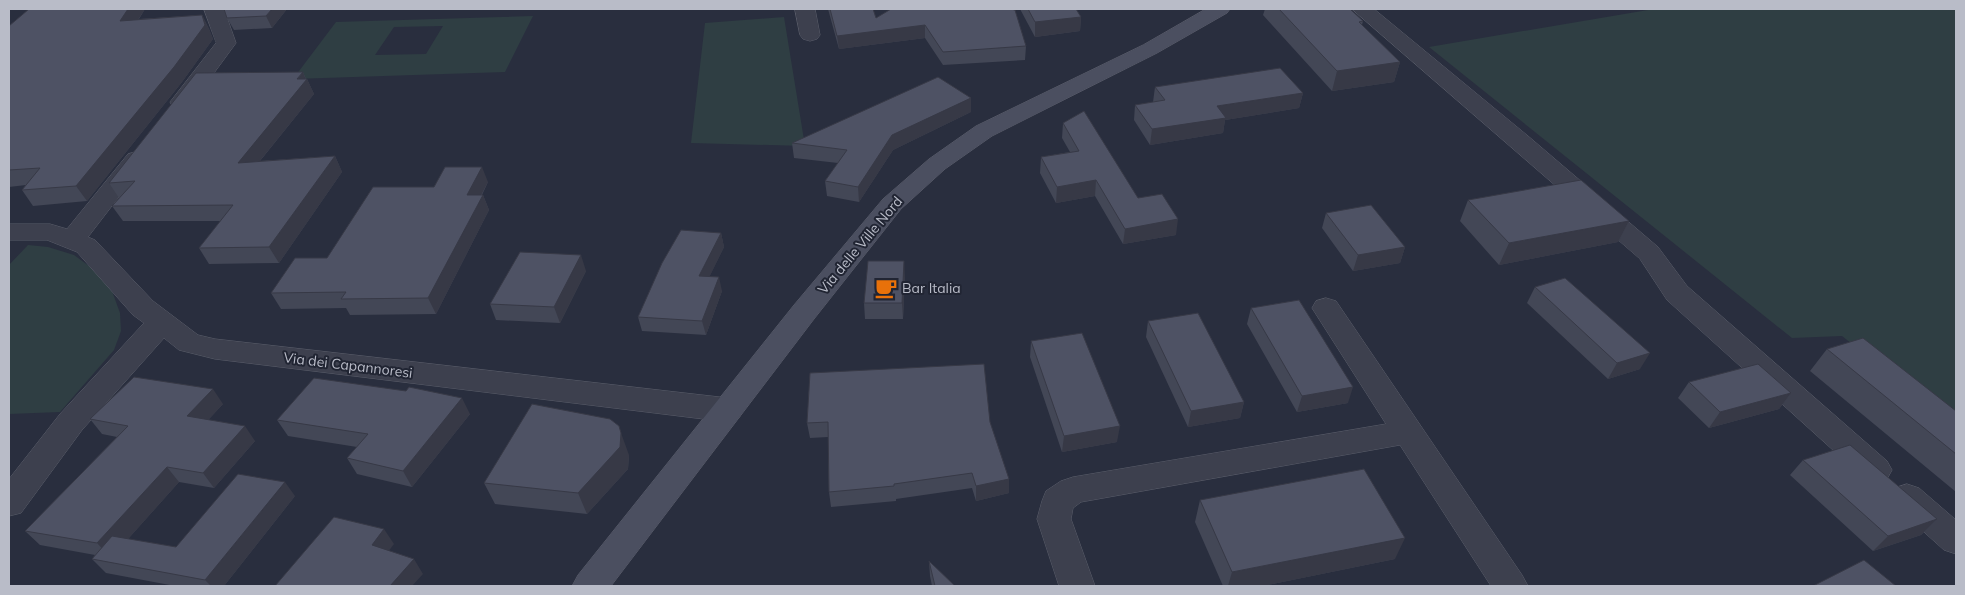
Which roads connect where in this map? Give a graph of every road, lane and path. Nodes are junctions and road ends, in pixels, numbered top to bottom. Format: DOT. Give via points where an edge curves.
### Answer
graph roads {
  1 [pos="214,9"];
  2 [pos="805,9"];
  3 [pos="1220,9"];
  4 [pos="1362,9"];
  5 [pos="810,35"];
  6 [pos="168,117"];
  7 [pos="148,144"];
  8 [pos="9,232"];
  9 [pos="72,240"];
  10 [pos="1326,308"];
  11 [pos="162,322"];
  12 [pos="728,410"];
  13 [pos="1408,432"];
  14 [pos="9,503"];
  15 [pos="1956,540"];
  16 [pos="590,586"];
  17 [pos="1077,586"];
  18 [pos="1510,586"];
  1 -- 6 [label="street" via="226,44"];
  2 -- 5 [label="street"];
  3 -- 12 [label="street, Via delle Ville Nord" via="1150,49 984,132 937,164 892,204"];
  4 -- 15 [label="street" via="1649,253 1676,294"];
  7 -- 9 [label="street"];
  8 -- 9 [label="street, Via dei Capannoresi" via="50,232"];
  9 -- 11 [label="street, Via dei Capannoresi" via="86,246 144,308"];
  10 -- 13 [label="street"];
  11 -- 12 [label="street, Via dei Capannoresi" via="190,343 215,349"];
  11 -- 14 [label="street" via="71,422"];
  12 -- 16 [label="street, Via delle Ville Nord"];
  13 -- 17 [label="street" via="1073,490 1058,501 1054,520"];
  13 -- 18 [label="street"];
}
